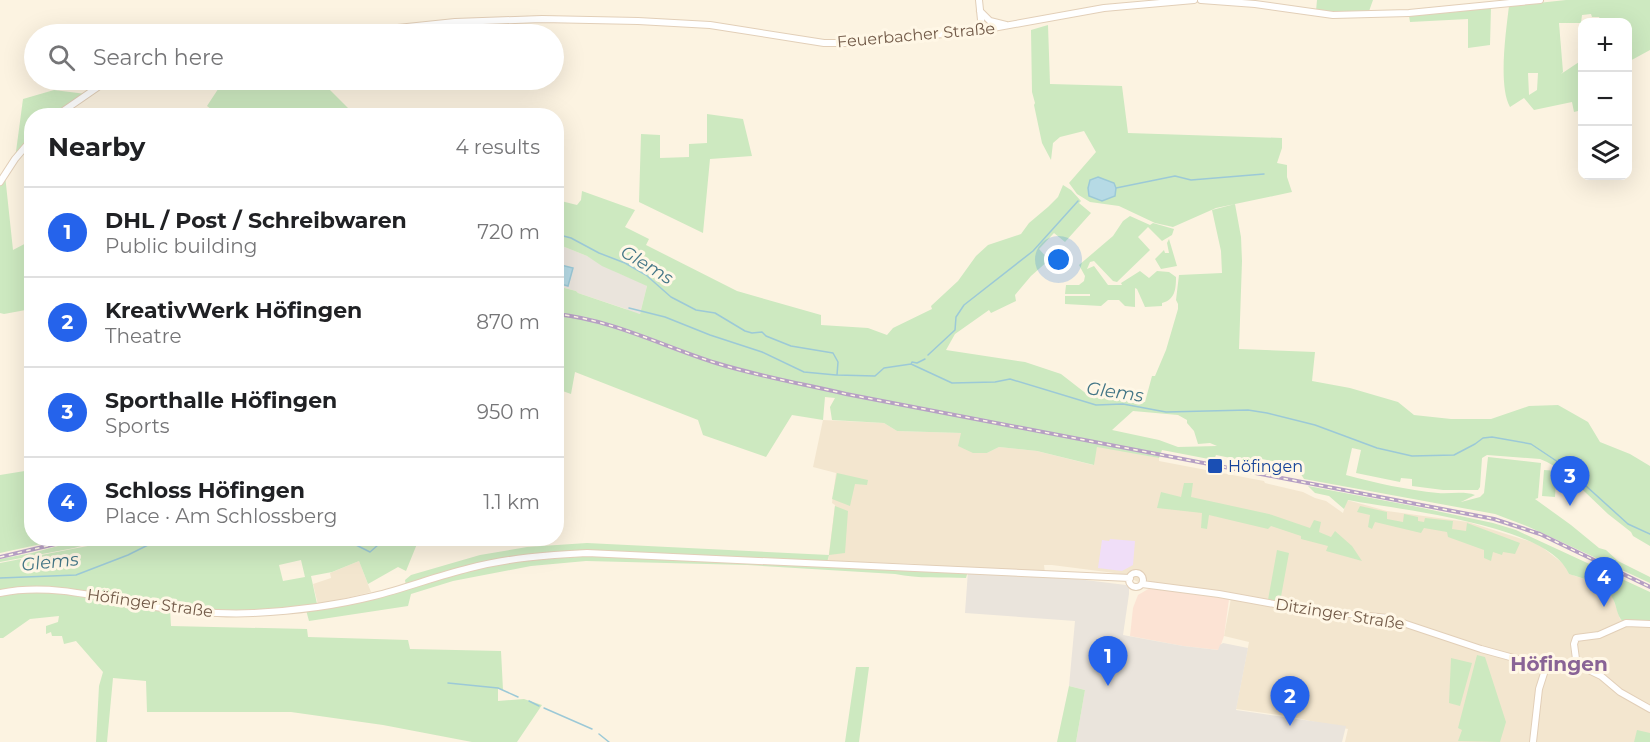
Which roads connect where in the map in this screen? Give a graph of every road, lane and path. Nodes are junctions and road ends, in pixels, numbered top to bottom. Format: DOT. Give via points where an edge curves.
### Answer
graph roads {
  1 [pos="979,0"];
  2 [pos="1194,0"];
  3 [pos="1201,0"];
  4 [pos="1540,0"];
  5 [pos="980,11"];
  6 [pos="436,24"];
  7 [pos="1009,26"];
  8 [pos="982,30"];
  9 [pos="94,90"];
  10 [pos="68,108"];
  11 [pos="24,148"];
  12 [pos="0,182"];
  13 [pos="1130,580"];
  14 [pos="1142,581"];
  15 [pos="0,593"];
  16 [pos="1650,624"];
  17 [pos="1574,663"];
  18 [pos="1546,667"];
  19 [pos="1650,709"];
  20 [pos="1533,742"];
  1 -- 5 [label="street"];
  2 -- 7 [label="street, Feuerbacher Straße" via="1104,8"];
  3 -- 4 [label="street" via="1333,15 1409,13"];
  5 -- 7 [label="street" via="990,21"];
  5 -- 8 [label="street"];
  6 -- 8 [label="street, Feuerbacher Straße" via="542,19 638,21 710,25 824,43"];
  7 -- 8 [label="street, Feuerbacher Straße"];
  9 -- 10 [label="street"];
  11 -- 12 [label="street"];
  13 -- 14 [label="street" via="1136,574"];
  13 -- 14 [label="street" via="1135,587"];
  13 -- 15 [label="street, Höfinger Straße" via="587,553 530,556 471,567 377,596 316,608 249,614 195,612 66,591"];
  14 -- 18 [label="street, Ditzinger Straße" via="1302,609 1388,618"];
  16 -- 17 [label="street" via="1626,623 1576,638"];
  17 -- 18 [label="street"];
  17 -- 19 [label="street"];
  18 -- 20 [label="street" via="1539,689"];
}
